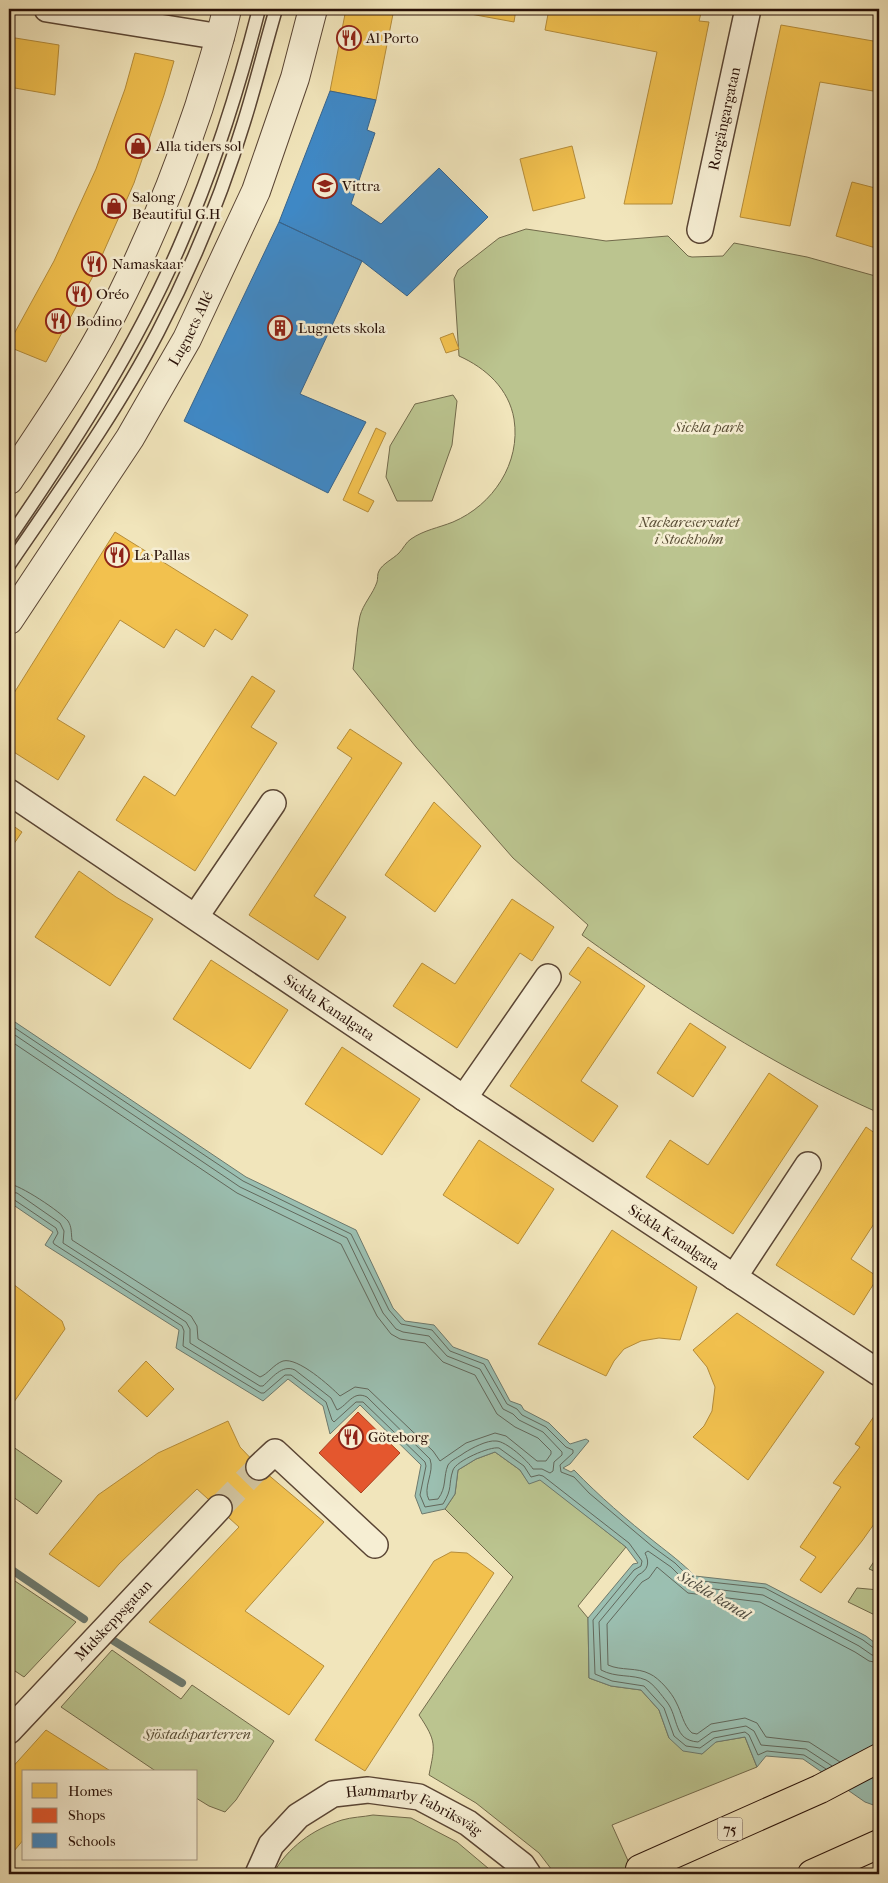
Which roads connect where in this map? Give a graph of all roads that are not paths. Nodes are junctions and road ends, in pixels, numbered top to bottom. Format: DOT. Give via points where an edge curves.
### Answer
graph roads {
  1 [pos="47,9"];
  2 [pos="227,9"];
  3 [pos="259,9"];
  4 [pos="276,9"];
  5 [pos="313,9"];
  6 [pos="748,9"];
  7 [pos="221,37"];
  8 [pos="700,230"];
  9 [pos="9,480"];
  10 [pos="9,538"];
  11 [pos="9,565"];
  12 [pos="9,620"];
  13 [pos="9,792"];
  14 [pos="273,802"];
  15 [pos="196,916"];
  16 [pos="548,978"];
  17 [pos="464,1098"];
  18 [pos="808,1166"];
  19 [pos="734,1277"];
  20 [pos="879,1372"];
  21 [pos="259,1467"];
  22 [pos="220,1508"];
  23 [pos="376,1544"];
  24 [pos="9,1731"];
  25 [pos="879,1758"];
  26 [pos="879,1844"];
  27 [pos="640,1869"];
  28 [pos="258,1874"];
  29 [pos="528,1874"];
  30 [pos="812,1874"];
  1 -- 7 [label="street"];
  2 -- 7 [label="street"];
  3 -- 10 [label="lane" via="227,121 183,240 142,326 115,373"];
  4 -- 11 [label="lane" via="227,174 199,245 158,332 116,404"];
  5 -- 12 [label="street, Lugnets Allé" via="295,78 256,191 187,339 130,438"];
  6 -- 8 [label="street, Rorgängargatan"];
  7 -- 9 [label="street" via="181,162 141,257 102,333 57,409"];
  13 -- 15 [label="street, Sickla Kanalgata"];
  14 -- 15 [label="street"];
  15 -- 17 [label="street, Sickla Kanalgata"];
  16 -- 17 [label="street"];
  17 -- 19 [label="street, Sickla Kanalgata"];
  18 -- 19 [label="street, Sickla Kanalgata"];
  19 -- 20 [label="street, Sickla Kanalgata"];
  21 -- 23 [label="street" via="275,1452"];
  22 -- 24 [label="street, Midskeppsgatan"];
  25 -- 27 [label="highway, 75" via="820,1789"];
  26 -- 30 [label="highway"];
  28 -- 29 [label="street, Hammarby Fabriksväg" via="271,1845 298,1816 333,1794 368,1790 419,1797 468,1823 522,1865"];
}
